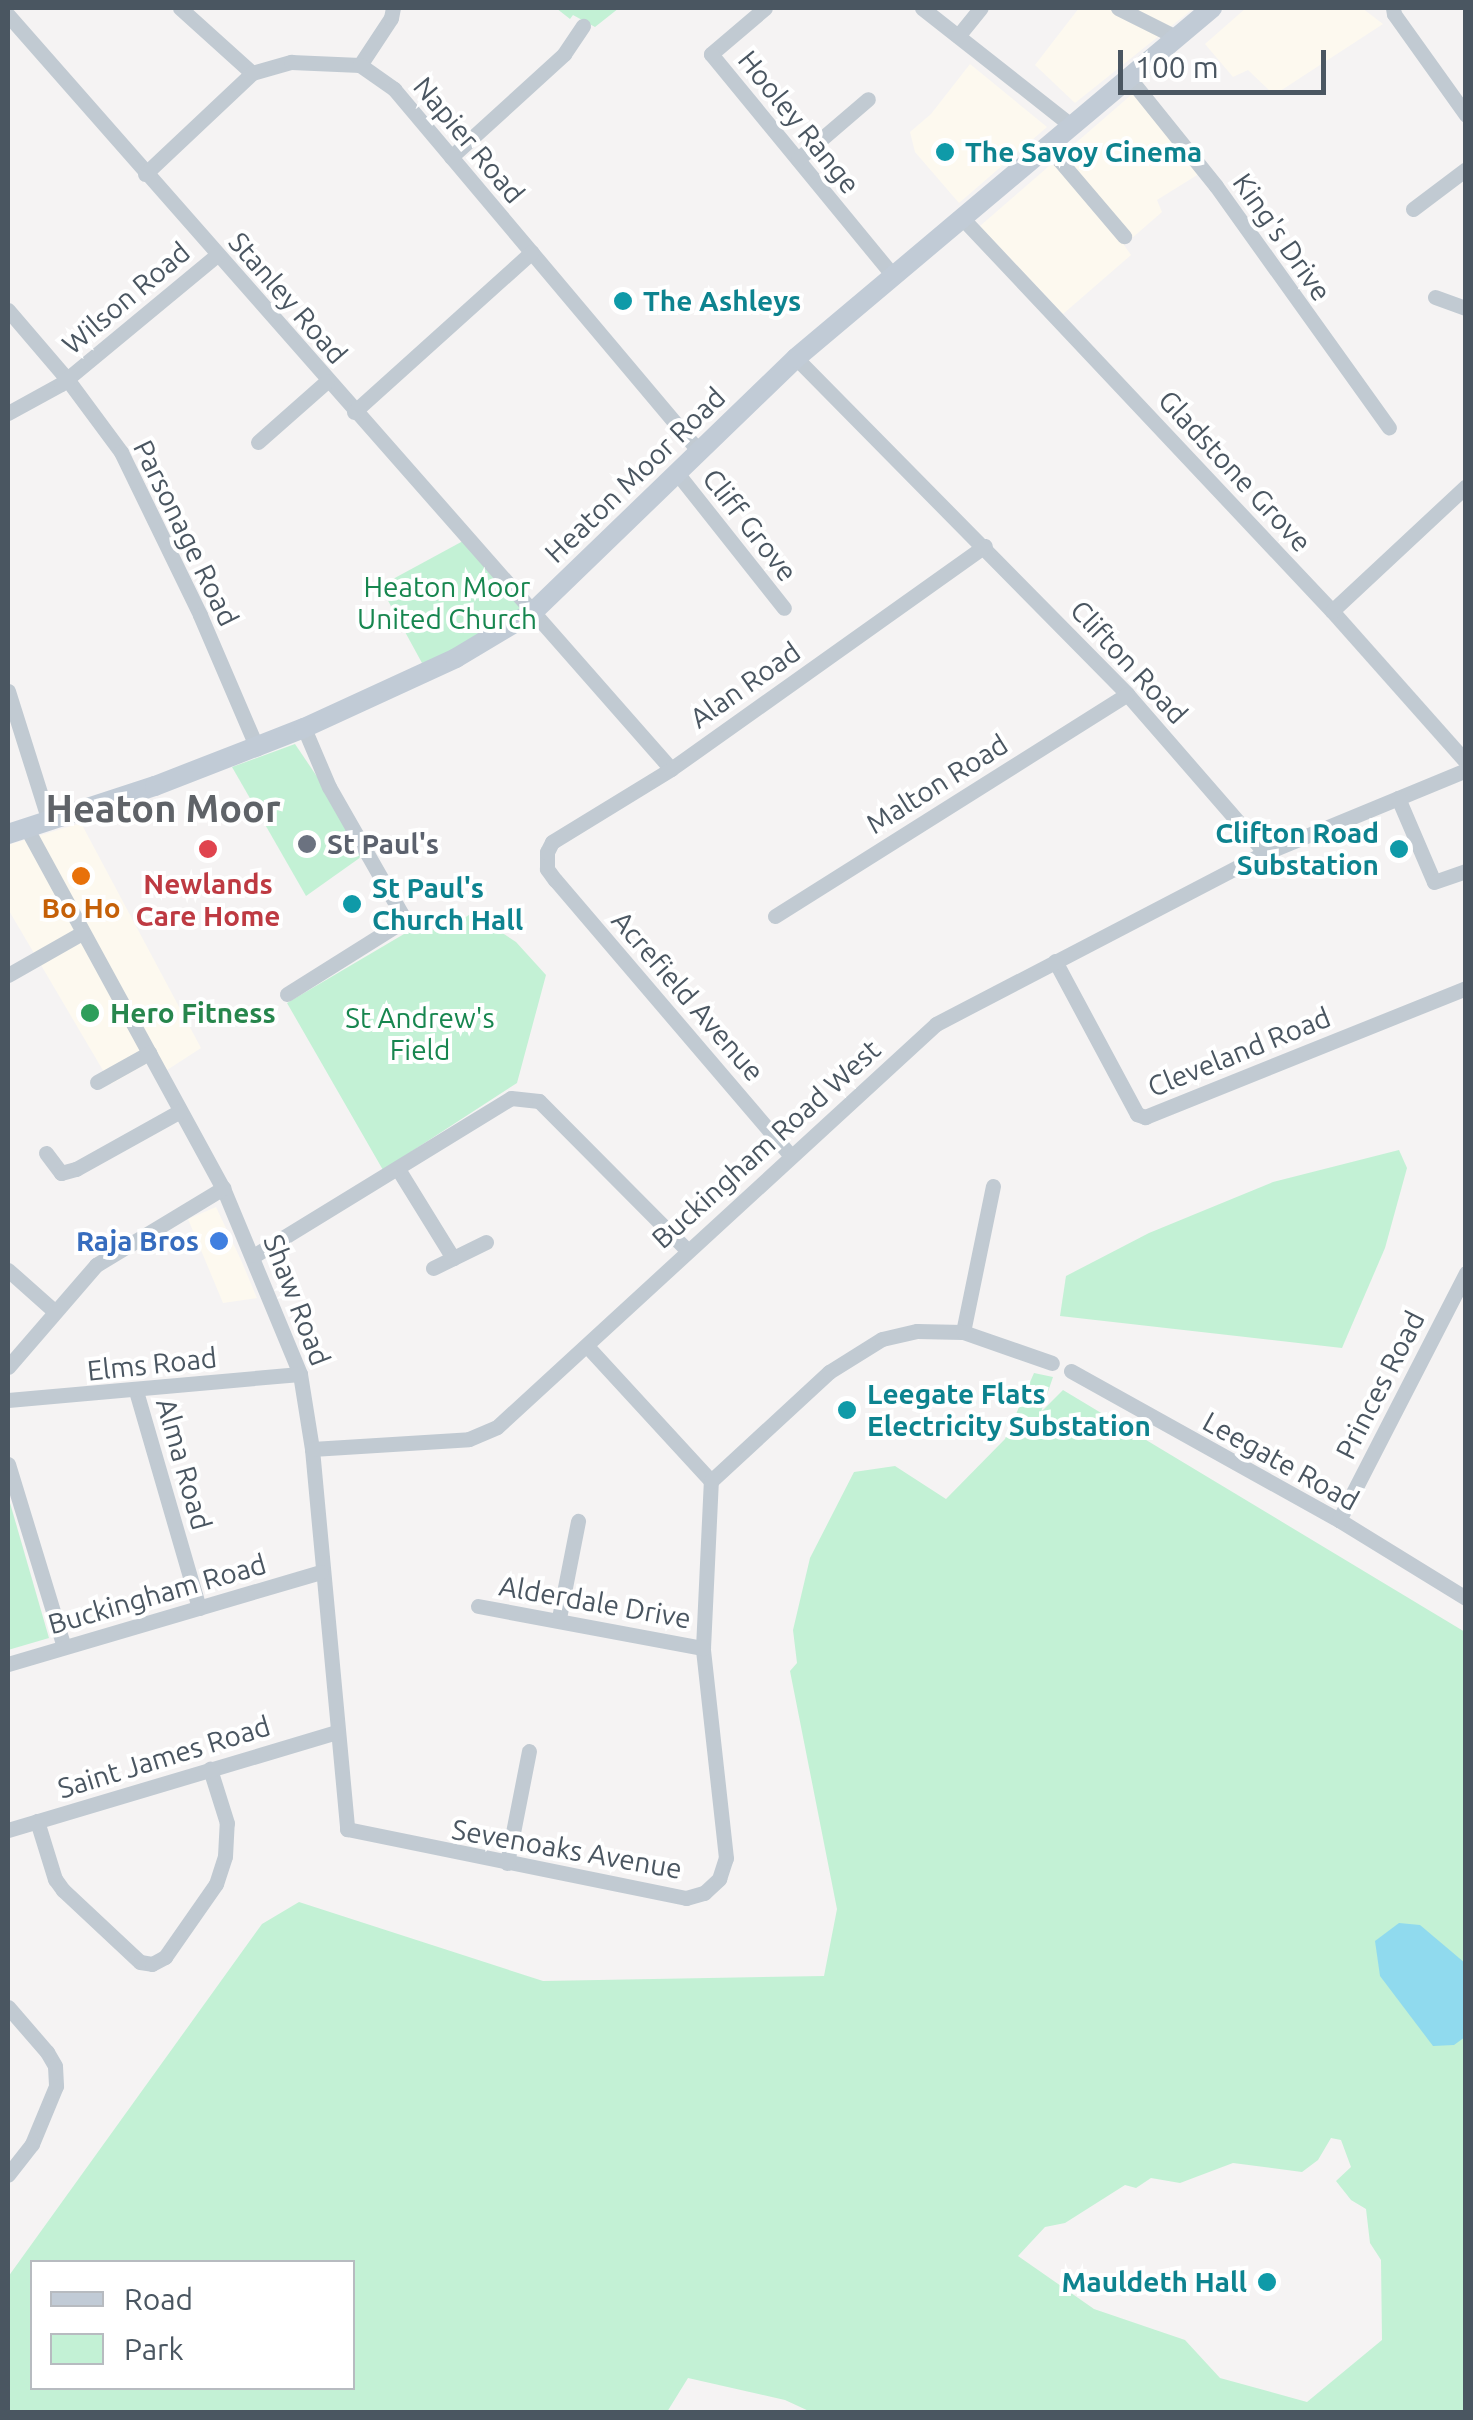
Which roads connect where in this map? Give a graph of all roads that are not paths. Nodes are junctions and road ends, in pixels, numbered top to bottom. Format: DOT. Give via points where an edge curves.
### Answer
graph roads {
  1 [pos="180,8"];
  2 [pos="393,8"];
  3 [pos="765,8"];
  4 [pos="922,8"];
  5 [pos="981,8"];
  6 [pos="1118,8"];
  7 [pos="1212,8"];
  8 [pos="1394,8"];
  9 [pos="8,15"];
  10 [pos="583,26"];
  11 [pos="958,36"];
  12 [pos="1176,37"];
  13 [pos="360,64"];
  14 [pos="252,74"];
  15 [pos="1130,79"];
  16 [pos="868,99"];
  17 [pos="1466,115"];
  18 [pos="1074,127"];
  19 [pos="1048,148"];
  20 [pos="451,156"];
  21 [pos="798,159"];
  22 [pos="1466,169"];
  23 [pos="144,174"];
  24 [pos="1413,209"];
  25 [pos="963,219"];
  26 [pos="1124,236"];
  27 [pos="532,252"];
  28 [pos="217,255"];
  29 [pos="894,277"];
  30 [pos="1435,297"];
  31 [pos="1466,308"];
  32 [pos="8,310"];
  33 [pos="796,358"];
  34 [pos="67,379"];
  35 [pos="327,381"];
  36 [pos="354,412"];
  37 [pos="8,414"];
  38 [pos="1389,428"];
  39 [pos="258,442"];
  40 [pos="699,451"];
  41 [pos="677,472"];
  42 [pos="1466,486"];
  43 [pos="985,546"];
  44 [pos="784,608"];
  45 [pos="1332,611"];
  46 [pos="533,612"];
  47 [pos="8,692"];
  48 [pos="1126,694"];
  49 [pos="304,728"];
  50 [pos="257,748"];
  51 [pos="1466,762"];
  52 [pos="671,768"];
  53 [pos="1466,770"];
  54 [pos="1398,798"];
  55 [pos="50,821"];
  56 [pos="17,831"];
  57 [pos="1265,853"];
  58 [pos="547,870"];
  59 [pos="1466,871"];
  60 [pos="775,916"];
  61 [pos="82,933"];
  62 [pos="1055,961"];
  63 [pos="8,974"];
  64 [pos="1466,988"];
  65 [pos="287,994"];
  66 [pos="149,1053"];
  67 [pos="97,1082"];
  68 [pos="180,1111"];
  69 [pos="46,1153"];
  70 [pos="791,1156"];
  71 [pos="398,1169"];
  72 [pos="993,1186"];
  73 [pos="223,1188"];
  74 [pos="486,1242"];
  75 [pos="686,1249"];
  76 [pos="254,1256"];
  77 [pos="453,1258"];
  78 [pos="433,1268"];
  79 [pos="8,1270"];
  80 [pos="1466,1272"];
  81 [pos="53,1310"];
  82 [pos="963,1332"];
  83 [pos="588,1346"];
  84 [pos="1052,1363"];
  85 [pos="8,1367"];
  86 [pos="1071,1371"];
  87 [pos="300,1374"];
  88 [pos="136,1391"];
  89 [pos="8,1400"];
  90 [pos="312,1449"];
  91 [pos="8,1464"];
  92 [pos="711,1482"];
  93 [pos="1339,1520"];
  94 [pos="578,1521"];
  95 [pos="322,1572"];
  96 [pos="1466,1598"];
  97 [pos="478,1606"];
  98 [pos="199,1608"];
  99 [pos="559,1618"];
  100 [pos="64,1647"];
  101 [pos="703,1648"];
  102 [pos="8,1664"];
  103 [pos="336,1732"];
  104 [pos="529,1751"];
  105 [pos="210,1769"];
  106 [pos="37,1821"];
  107 [pos="8,1830"];
  108 [pos="357,1835"];
  109 [pos="507,1863"];
  110 [pos="8,2008"];
  111 [pos="8,2174"];
  1 -- 14 [label="street"];
  2 -- 13 [label="street"];
  3 -- 21 [label="street, Hooley Range" via="711,54"];
  4 -- 11 [label="street"];
  5 -- 11 [label="street"];
  6 -- 12 [label="street"];
  7 -- 12 [label="main road, Heaton Moor Road"];
  8 -- 17 [label="street"];
  9 -- 23 [label="street, Stanley Road"];
  10 -- 20 [label="street" via="564,54"];
  11 -- 18 [label="street"];
  12 -- 15 [label="main road, Heaton Moor Road"];
  13 -- 14 [label="street" via="291,62"];
  13 -- 20 [label="street, Napier Road" via="394,89"];
  14 -- 23 [label="street"];
  15 -- 18 [label="main road, Heaton Moor Road"];
  15 -- 38 [label="street, King's Drive" via="1216,186"];
  16 -- 21 [label="street"];
  18 -- 19 [label="main road, Heaton Moor Road"];
  19 -- 25 [label="main road, Heaton Moor Road"];
  19 -- 26 [label="street"];
  20 -- 27 [label="street, Napier Road"];
  21 -- 29 [label="street, Hooley Range"];
  22 -- 24 [label="street"];
  23 -- 28 [label="street, Stanley Road"];
  25 -- 29 [label="main road, Heaton Moor Road"];
  25 -- 45 [label="street, Gladstone Grove"];
  27 -- 36 [label="street"];
  27 -- 40 [label="street, Napier Road"];
  28 -- 34 [label="street, Wilson Road"];
  28 -- 35 [label="street, Stanley Road"];
  29 -- 33 [label="main road, Heaton Moor Road"];
  30 -- 31 [label="street"];
  32 -- 34 [label="street, Parsonage Road"];
  33 -- 40 [label="main road, Heaton Moor Road"];
  33 -- 43 [label="street, Clifton Road"];
  34 -- 37 [label="street, Wilson Road"];
  34 -- 50 [label="street, Parsonage Road" via="121,452 147,502"];
  35 -- 36 [label="street, Stanley Road"];
  35 -- 39 [label="street"];
  36 -- 46 [label="street, Stanley Road"];
  40 -- 41 [label="main road, Heaton Moor Road"];
  41 -- 44 [label="street, Cliff Grove"];
  41 -- 46 [label="main road, Heaton Moor Road"];
  42 -- 45 [label="street"];
  43 -- 48 [label="street, Clifton Road"];
  43 -- 52 [label="street, Alan Road"];
  45 -- 51 [label="street, Gladstone Grove"];
  46 -- 49 [label="main road, Heaton Moor Road" via="456,658"];
  46 -- 52 [label="street, Stanley Road"];
  47 -- 55 [label="street"];
  48 -- 57 [label="street, Clifton Road"];
  48 -- 60 [label="street, Malton Road"];
  49 -- 50 [label="main road, Heaton Moor Road"];
  49 -- 65 [label="street" via="405,920"];
  50 -- 55 [label="main road, Heaton Moor Road"];
  52 -- 58 [label="street, Alan Road" via="552,842"];
  53 -- 54 [label="street"];
  54 -- 57 [label="street"];
  54 -- 59 [label="street" via="1434,882"];
  55 -- 56 [label="main road, Heaton Moor Road"];
  56 -- 61 [label="street, Shaw Road"];
  57 -- 62 [label="street, Buckingham Road West"];
  58 -- 70 [label="street, Acrefield Avenue"];
  61 -- 63 [label="street"];
  61 -- 66 [label="street, Shaw Road"];
  62 -- 64 [label="street, Cleveland Road" via="1137,1114 1145,1117"];
  62 -- 70 [label="street, Buckingham Road West" via="936,1024"];
  66 -- 67 [label="street"];
  66 -- 68 [label="street, Shaw Road"];
  68 -- 69 [label="street" via="61,1173"];
  68 -- 73 [label="street, Shaw Road"];
  70 -- 75 [label="street, Buckingham Road West"];
  71 -- 75 [label="street" via="512,1098 539,1100"];
  71 -- 76 [label="street"];
  71 -- 77 [label="street"];
  72 -- 82 [label="street"];
  73 -- 76 [label="street, Shaw Road"];
  73 -- 81 [label="street" via="96,1265"];
  74 -- 77 [label="street"];
  75 -- 83 [label="street, Buckingham Road West"];
  76 -- 87 [label="street, Shaw Road"];
  77 -- 78 [label="street"];
  79 -- 81 [label="street"];
  80 -- 93 [label="street, Princes Road"];
  81 -- 85 [label="street"];
  82 -- 84 [label="street"];
  82 -- 92 [label="street" via="900,1334 848,1356"];
  83 -- 90 [label="street, Buckingham Road West" via="497,1427 469,1439"];
  83 -- 92 [label="street"];
  86 -- 93 [label="street, Leegate Road"];
  87 -- 88 [label="street, Elms Road"];
  87 -- 90 [label="street, Shaw Road"];
  88 -- 89 [label="street, Elms Road"];
  88 -- 98 [label="street, Alma Road"];
  90 -- 95 [label="street, Shaw Road"];
  91 -- 100 [label="street"];
  92 -- 101 [label="street, Sevenoaks Avenue"];
  93 -- 96 [label="street, Leegate Road"];
  94 -- 99 [label="street"];
  95 -- 98 [label="street, Buckingham Road"];
  95 -- 103 [label="street, Shaw Road"];
  97 -- 99 [label="street, Alderdale Drive"];
  98 -- 100 [label="street, Buckingham Road"];
  99 -- 101 [label="street, Alderdale Drive"];
  100 -- 102 [label="street, Buckingham Road"];
  101 -- 109 [label="street, Sevenoaks Avenue" via="725,1830 718,1880 686,1898"];
  103 -- 105 [label="street, Saint James Road"];
  103 -- 108 [label="street, Shaw Road" via="343,1817 346,1830"];
  104 -- 109 [label="street"];
  105 -- 106 [label="street, Saint James Road"];
  105 -- 106 [label="street" via="226,1823 225,1856 216,1884 165,1957 152,1964 140,1962 63,1890"];
  106 -- 107 [label="street, Saint James Road"];
  108 -- 109 [label="street, Sevenoaks Avenue"];
  110 -- 111 [label="street" via="47,2052 56,2086 32,2144"];
}
